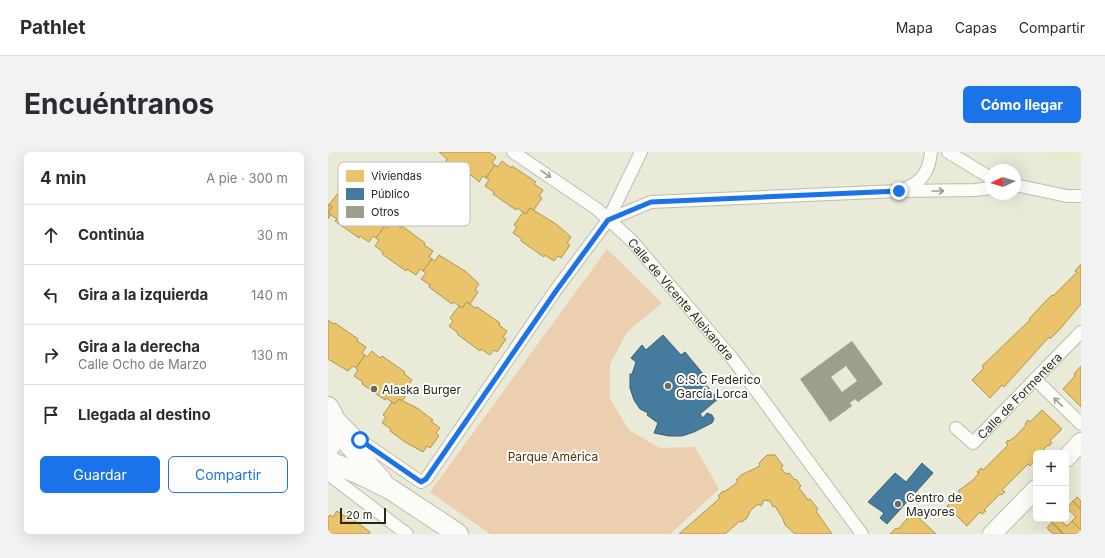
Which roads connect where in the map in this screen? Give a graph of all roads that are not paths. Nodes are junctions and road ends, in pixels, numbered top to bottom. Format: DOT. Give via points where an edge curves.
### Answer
graph roads {
  1 [pos="513,152"];
  2 [pos="641,152"];
  3 [pos="931,152"];
  4 [pos="948,152"];
  5 [pos="985,174"];
  6 [pos="1021,186"];
  7 [pos="985,189"];
  8 [pos="899,191"];
  9 [pos="1081,196"];
  10 [pos="608,220"];
  11 [pos="1081,332"];
  12 [pos="1035,380"];
  13 [pos="332,417"];
  14 [pos="1081,424"];
  15 [pos="956,428"];
  16 [pos="1081,442"];
  17 [pos="328,449"];
  18 [pos="1069,455"];
  19 [pos="328,461"];
  20 [pos="328,474"];
  21 [pos="390,489"];
  22 [pos="1033,492"];
  23 [pos="407,534"];
  24 [pos="458,534"];
  25 [pos="862,534"];
  26 [pos="992,534"];
  1 -- 10 [label="street, Calle de Vicente Aleixandre, one-way" via="597,209"];
  2 -- 10 [label="street"];
  3 -- 8 [label="street" via="930,165 917,184"];
  4 -- 5 [label="street"];
  6 -- 9 [label="street" via="1067,196"];
  8 -- 7 [label="street, one-way"];
  8 -- 10 [label="street" via="651,202"];
  10 -- 13 [label="street" via="426,479 421,482 360,440"];
  10 -- 25 [label="street, Calle de Vicente Aleixandre" via="632,241 732,358"];
  11 -- 12 [label="street, Calle de Formentera"];
  14 -- 12 [label="street, one-way"];
  12 -- 15 [label="street, Calle de Formentera" via="973,443"];
  13 -- 17 [label="main road" via="334,439"];
  13 -- 21 [label="main road"];
  16 -- 18 [label="street"];
  19 -- 21 [label="main road"];
  20 -- 23 [label="street"];
  21 -- 24 [label="main road"];
  22 -- 26 [label="street"];
}
